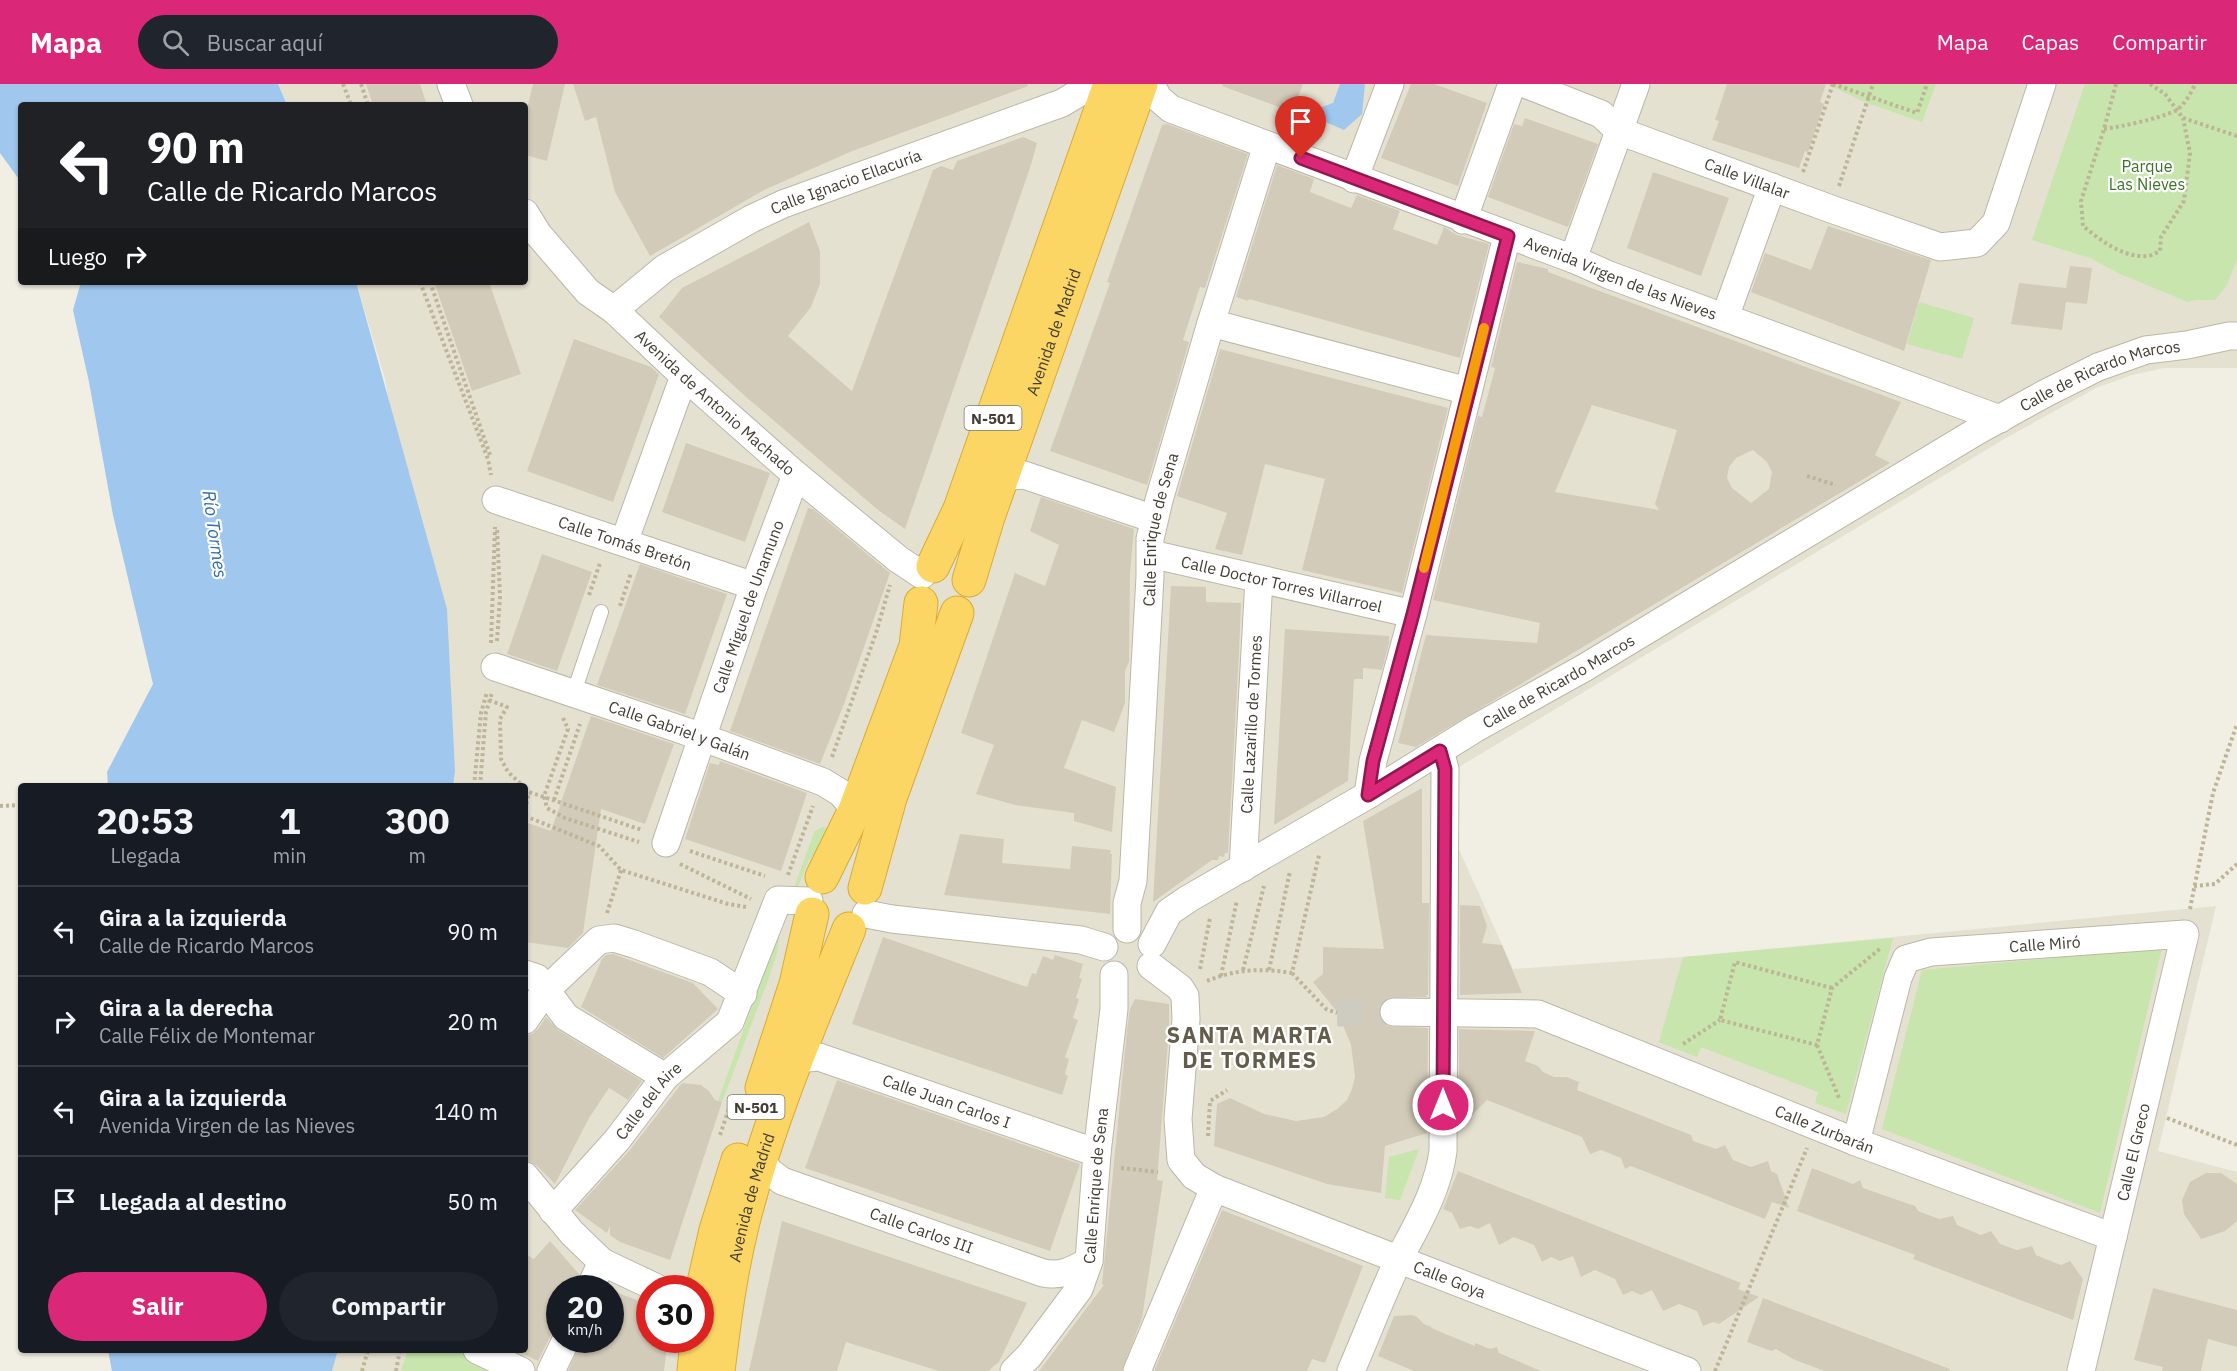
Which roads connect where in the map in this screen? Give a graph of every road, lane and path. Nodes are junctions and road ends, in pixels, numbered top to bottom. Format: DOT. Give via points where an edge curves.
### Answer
graph roads {
  1 [pos="343,84"];
  2 [pos="361,84"];
  3 [pos="1095,84"];
  4 [pos="1110,84"];
  5 [pos="1390,84"];
  6 [pos="1512,84"];
  7 [pos="1525,84"];
  8 [pos="1636,84"];
  9 [pos="1833,84"];
  10 [pos="1873,84"];
  11 [pos="1928,84"];
  12 [pos="2042,84"];
  13 [pos="2116,84"];
  14 [pos="2150,84"];
  15 [pos="2195,84"];
  16 [pos="1149,92"];
  17 [pos="1869,97"];
  18 [pos="350,102"];
  19 [pos="367,102"];
  20 [pos="2177,110"];
  21 [pos="2183,118"];
  22 [pos="2104,129"];
  23 [pos="1619,130"];
  24 [pos="2237,136"];
  25 [pos="1267,145"];
  26 [pos="1354,179"];
  27 [pos="1784,192"];
  28 [pos="1831,209"];
  29 [pos="528,218"];
  30 [pos="1463,220"];
  31 [pos="1508,236"];
  32 [pos="1573,259"];
  33 [pos="421,285"];
  34 [pos="431,285"];
  35 [pos="614,310"];
  36 [pos="1725,317"];
  37 [pos="1211,323"];
  38 [pos="2234,329"];
  39 [pos="684,376"];
  40 [pos="1468,391"];
  41 [pos="1983,419"];
  42 [pos="796,475"];
  43 [pos="1002,477"];
  44 [pos="496,500"];
  45 [pos="1154,519"];
  46 [pos="624,542"];
  47 [pos="1151,554"];
  48 [pos="1259,579"];
  49 [pos="969,580"];
  50 [pos="917,581"];
  51 [pos="754,586"];
  52 [pos="601,612"];
  53 [pos="957,613"];
  54 [pos="1413,614"];
  55 [pos="495,667"];
  56 [pos="581,695"];
  57 [pos="489,700"];
  58 [pos="2237,724"];
  59 [pos="702,738"];
  60 [pos="1440,751"];
  61 [pos="823,782"];
  62 [pos="474,783"];
  63 [pos="480,783"];
  64 [pos="519,783"];
  65 [pos="528,790"];
  66 [pos="1368,795"];
  67 [pos="554,800"];
  68 [pos="18,805"];
  69 [pos="0,806"];
  70 [pos="855,810"];
  71 [pos="528,817"];
  72 [pos="663,845"];
  73 [pos="1321,846"];
  74 [pos="1292,862"];
  75 [pos="2237,864"];
  76 [pos="621,870"];
  77 [pos="1249,880"];
  78 [pos="2194,886"];
  79 [pos="799,901"];
  80 [pos="1212,909"];
  81 [pos="860,910"];
  82 [pos="1127,916"];
  83 [pos="2185,934"];
  84 [pos="599,940"];
  85 [pos="1104,947"];
  86 [pos="1151,955"];
  87 [pos="1905,958"];
  88 [pos="1243,970"];
  89 [pos="1269,970"];
  90 [pos="1292,973"];
  91 [pos="528,975"];
  92 [pos="1114,975"];
  93 [pos="1198,975"];
  94 [pos="1221,976"];
  95 [pos="1203,983"];
  96 [pos="1832,988"];
  97 [pos="545,991"];
  98 [pos="743,994"];
  99 [pos="1443,1011"];
  100 [pos="1394,1012"];
  101 [pos="1338,1014"];
  102 [pos="528,1016"];
  103 [pos="1720,1020"];
  104 [pos="1681,1045"];
  105 [pos="1817,1046"];
  106 [pos="795,1059"];
  107 [pos="665,1077"];
  108 [pos="1227,1090"];
  109 [pos="2144,1109"];
  110 [pos="1816,1126"];
  111 [pos="1208,1141"];
  112 [pos="1856,1142"];
  113 [pos="2237,1144"];
  114 [pos="1098,1153"];
  115 [pos="761,1160"];
  116 [pos="1181,1160"];
  117 [pos="528,1182"];
  118 [pos="1214,1188"];
  119 [pos="540,1207"];
  120 [pos="2113,1237"];
  121 [pos="1399,1260"];
  122 [pos="1089,1261"];
  123 [pos="602,1262"];
  124 [pos="596,1275"];
  125 [pos="706,1275"];
  126 [pos="636,1278"];
  127 [pos="365,1353"];
  128 [pos="399,1353"];
  129 [pos="483,1353"];
  130 [pos="560,1353"];
  131 [pos="696,1353"];
  132 [pos="361,1371"];
  133 [pos="396,1371"];
  134 [pos="521,1371"];
  135 [pos="551,1371"];
  136 [pos="694,1371"];
  137 [pos="718,1371"];
  138 [pos="1014,1371"];
  139 [pos="1137,1371"];
  140 [pos="1351,1371"];
  141 [pos="1687,1371"];
  142 [pos="1715,1371"];
  143 [pos="2082,1371"];
  1 -- 18 [label="path"];
  2 -- 19 [label="path"];
  3 -- 35 [label="street, Calle Ignacio Ellacuría" via="1062,103 751,219 665,268"];
  4 -- 50 [label="highway, Avenida de Madrid / N-501" via="960,509"];
  5 -- 26 [label="street"];
  6 -- 30 [label="street"];
  7 -- 23 [label="street, Calle Villalar" via="1601,114"];
  8 -- 23 [label="street"];
  9 -- 17 [label="path"];
  9 -- 27 [label="path"];
  10 -- 17 [label="path"];
  11 -- 17 [label="path" via="1917,113"];
  12 -- 28 [label="street, Calle Villalar" via="1996,223 1977,243 1940,247"];
  13 -- 22 [label="path"];
  14 -- 20 [label="path" via="2165,94"];
  15 -- 20 [label="path"];
  16 -- 25 [label="street, Avenida Virgen de las Nieves" via="1171,109"];
  16 -- 43 [label="highway, Avenida de Madrid / N-501"];
  17 -- 28 [label="path"];
  20 -- 21 [label="path"];
  20 -- 22 [label="path"];
  21 -- 22 [label="path" via="2190,153 2184,201 2161,237 2160,251 2148,256 2124,253 2083,226 2081,201"];
  21 -- 24 [label="path"];
  23 -- 27 [label="street, Calle Villalar"];
  23 -- 32 [label="street"];
  25 -- 26 [label="street, Avenida Virgen de las Nieves"];
  25 -- 37 [label="street, Calle Enrique de Sena"];
  26 -- 30 [label="street, Avenida Virgen de las Nieves"];
  27 -- 28 [label="street, Calle Villalar"];
  27 -- 36 [label="street"];
  29 -- 35 [label="street, Avenida de Antonio Machado" via="588,292"];
  30 -- 31 [label="street, Avenida Virgen de las Nieves"];
  31 -- 32 [label="street, Avenida Virgen de las Nieves"];
  31 -- 40 [label="street"];
  32 -- 36 [label="street, Avenida Virgen de las Nieves"];
  33 -- 44 [label="path" via="488,459"];
  34 -- 44 [label="path" via="490,457"];
  35 -- 39 [label="street, Avenida de Antonio Machado"];
  36 -- 41 [label="street, Avenida Virgen de las Nieves"];
  37 -- 40 [label="street"];
  37 -- 45 [label="street, Calle Enrique de Sena"];
  38 -- 41 [label="street, Calle de Ricardo Marcos" via="2187,345 2146,350 2098,367"];
  39 -- 42 [label="street, Avenida de Antonio Machado"];
  39 -- 46 [label="street"];
  40 -- 54 [label="street"];
  41 -- 60 [label="street, Calle de Ricardo Marcos" via="1584,668"];
  42 -- 50 [label="street, Avenida de Antonio Machado" via="898,559"];
  42 -- 51 [label="street, Calle Miguel de Unamuno"];
  43 -- 45 [label="street" via="1024,475"];
  43 -- 49 [label="highway, Avenida de Madrid / N-501"];
  44 -- 46 [label="street, Calle Tomás Bretón"];
  44 -- 55 [label="path" via="500,597"];
  44 -- 55 [label="path" via="491,649"];
  45 -- 47 [label="street, Calle Enrique de Sena"];
  46 -- 51 [label="street, Calle Tomás Bretón"];
  47 -- 48 [label="street, Calle Doctor Torres Villarroel"];
  47 -- 82 [label="street, Calle Enrique de Sena" via="1133,881"];
  48 -- 54 [label="street, Calle Doctor Torres Villarroel"];
  48 -- 77 [label="street, Calle Lazarillo de Tormes"];
  49 -- 50 [label="highway" via="960,568 947,563"];
  49 -- 53 [label="highway, N-501" via="969,599"];
  50 -- 53 [label="highway" via="930,613 944,617"];
  50 -- 61 [label="path" via="876,633"];
  50 -- 70 [label="highway, Avenida de Madrid / N-501" via="916,646"];
  51 -- 59 [label="street, Calle Miguel de Unamuno"];
  52 -- 56 [label="lane"];
  53 -- 81 [label="highway, Avenida de Madrid / N-501" via="890,798"];
  54 -- 66 [label="street" via="1373,761"];
  55 -- 56 [label="street, Calle Gabriel y Galán"];
  55 -- 57 [label="path" via="497,680"];
  55 -- 62 [label="path" via="481,713"];
  56 -- 59 [label="street, Calle Gabriel y Galán"];
  56 -- 67 [label="path"];
  57 -- 63 [label="path"];
  57 -- 64 [label="path" via="507,707 500,719 501,759"];
  58 -- 78 [label="path" via="2213,793"];
  59 -- 61 [label="street, Calle Gabriel y Galán"];
  59 -- 72 [label="street, Calle Miguel de Unamuno"];
  60 -- 66 [label="street, Calle de Ricardo Marcos"];
  60 -- 99 [label="street" via="1445,769"];
  61 -- 70 [label="street, Calle Gabriel y Galán" via="841,793"];
  61 -- 79 [label="path"];
  65 -- 67 [label="path"];
  66 -- 77 [label="street, Calle de Ricardo Marcos"];
  67 -- 72 [label="path"];
  68 -- 69 [label="path"];
  70 -- 79 [label="highway, Avenida de Madrid / N-501"];
  71 -- 76 [label="path" via="599,846"];
  72 -- 79 [label="path"];
  73 -- 90 [label="path"];
  74 -- 89 [label="path"];
  75 -- 78 [label="path" via="2216,884"];
  76 -- 79 [label="path" via="728,904"];
  76 -- 84 [label="path"];
  77 -- 86 [label="street, Calle de Ricardo Marcos" via="1169,912"];
  77 -- 88 [label="path"];
  77 -- 94 [label="path"];
  78 -- 83 [label="path"];
  79 -- 81 [label="highway" via="822,926 835,931"];
  79 -- 81 [label="highway" via="838,872 854,876"];
  79 -- 98 [label="street, Calle del Aire"];
  79 -- 125 [label="highway, Avenida de Madrid / N-501" via="796,984 716,1230"];
  80 -- 93 [label="path"];
  81 -- 85 [label="street" via="892,919 1081,940"];
  81 -- 106 [label="highway, Avenida de Madrid / N-501"];
  82 -- 85 [label="street"];
  82 -- 86 [label="street" via="1146,935"];
  83 -- 87 [label="street, Calle Miró" via="1930,952"];
  83 -- 109 [label="street, Calle El Greco"];
  84 -- 97 [label="street"];
  84 -- 98 [label="street" via="614,938 710,972"];
  85 -- 92 [label="street" via="1104,963"];
  86 -- 92 [label="street" via="1144,975 1124,980"];
  86 -- 116 [label="street" via="1185,996 1178,1119"];
  87 -- 96 [label="path" via="1883,946"];
  87 -- 112 [label="street"];
  88 -- 89 [label="path"];
  88 -- 94 [label="path"];
  89 -- 90 [label="path"];
  90 -- 101 [label="path" via="1326,1009"];
  91 -- 97 [label="street" via="537,978"];
  92 -- 114 [label="street, Calle Enrique de Sena" via="1114,1009"];
  94 -- 95 [label="path"];
  96 -- 103 [label="path" via="1735,962"];
  96 -- 105 [label="path"];
  97 -- 102 [label="street"];
  97 -- 107 [label="street" via="566,1017"];
  98 -- 107 [label="street, Calle del Aire" via="730,1022"];
  99 -- 100 [label="street"];
  99 -- 110 [label="street, Calle Zurbarán" via="1538,1014"];
  99 -- 121 [label="street" via="1443,1151 1415,1232"];
  103 -- 104 [label="path"];
  103 -- 105 [label="path"];
  105 -- 112 [label="path"];
  106 -- 114 [label="street, Calle Juan Carlos I" via="819,1057"];
  106 -- 115 [label="highway, Avenida de Madrid / N-501"];
  107 -- 119 [label="street, Calle del Aire" via="617,1140"];
  108 -- 111 [label="path" via="1210,1101"];
  109 -- 113 [label="path"];
  109 -- 120 [label="street, Calle El Greco"];
  110 -- 112 [label="street, Calle Zurbarán"];
  110 -- 142 [label="path"];
  112 -- 120 [label="street, Calle Zurbarán"];
  114 -- 116 [label="path" via="1108,1166 1162,1173"];
  114 -- 122 [label="street, Calle Enrique de Sena"];
  115 -- 122 [label="street, Calle Carlos III" via="782,1181 1043,1273 1068,1273"];
  115 -- 137 [label="highway, Avenida de Madrid / N-501" via="742,1227"];
  116 -- 118 [label="street, Calle Goya" via="1194,1176"];
  117 -- 119 [label="street"];
  118 -- 121 [label="street, Calle Goya"];
  118 -- 139 [label="street"];
  119 -- 123 [label="street"];
  120 -- 143 [label="street, Calle El Greco"];
  121 -- 140 [label="street"];
  121 -- 141 [label="street, Calle Goya"];
  122 -- 138 [label="street, Calle Enrique de Sena" via="1079,1289"];
  123 -- 124 [label="street"];
  123 -- 126 [label="street"];
  127 -- 132 [label="path"];
  128 -- 133 [label="path"];
  129 -- 134 [label="street"];
  130 -- 135 [label="street"];
  131 -- 136 [label="highway"];
}
